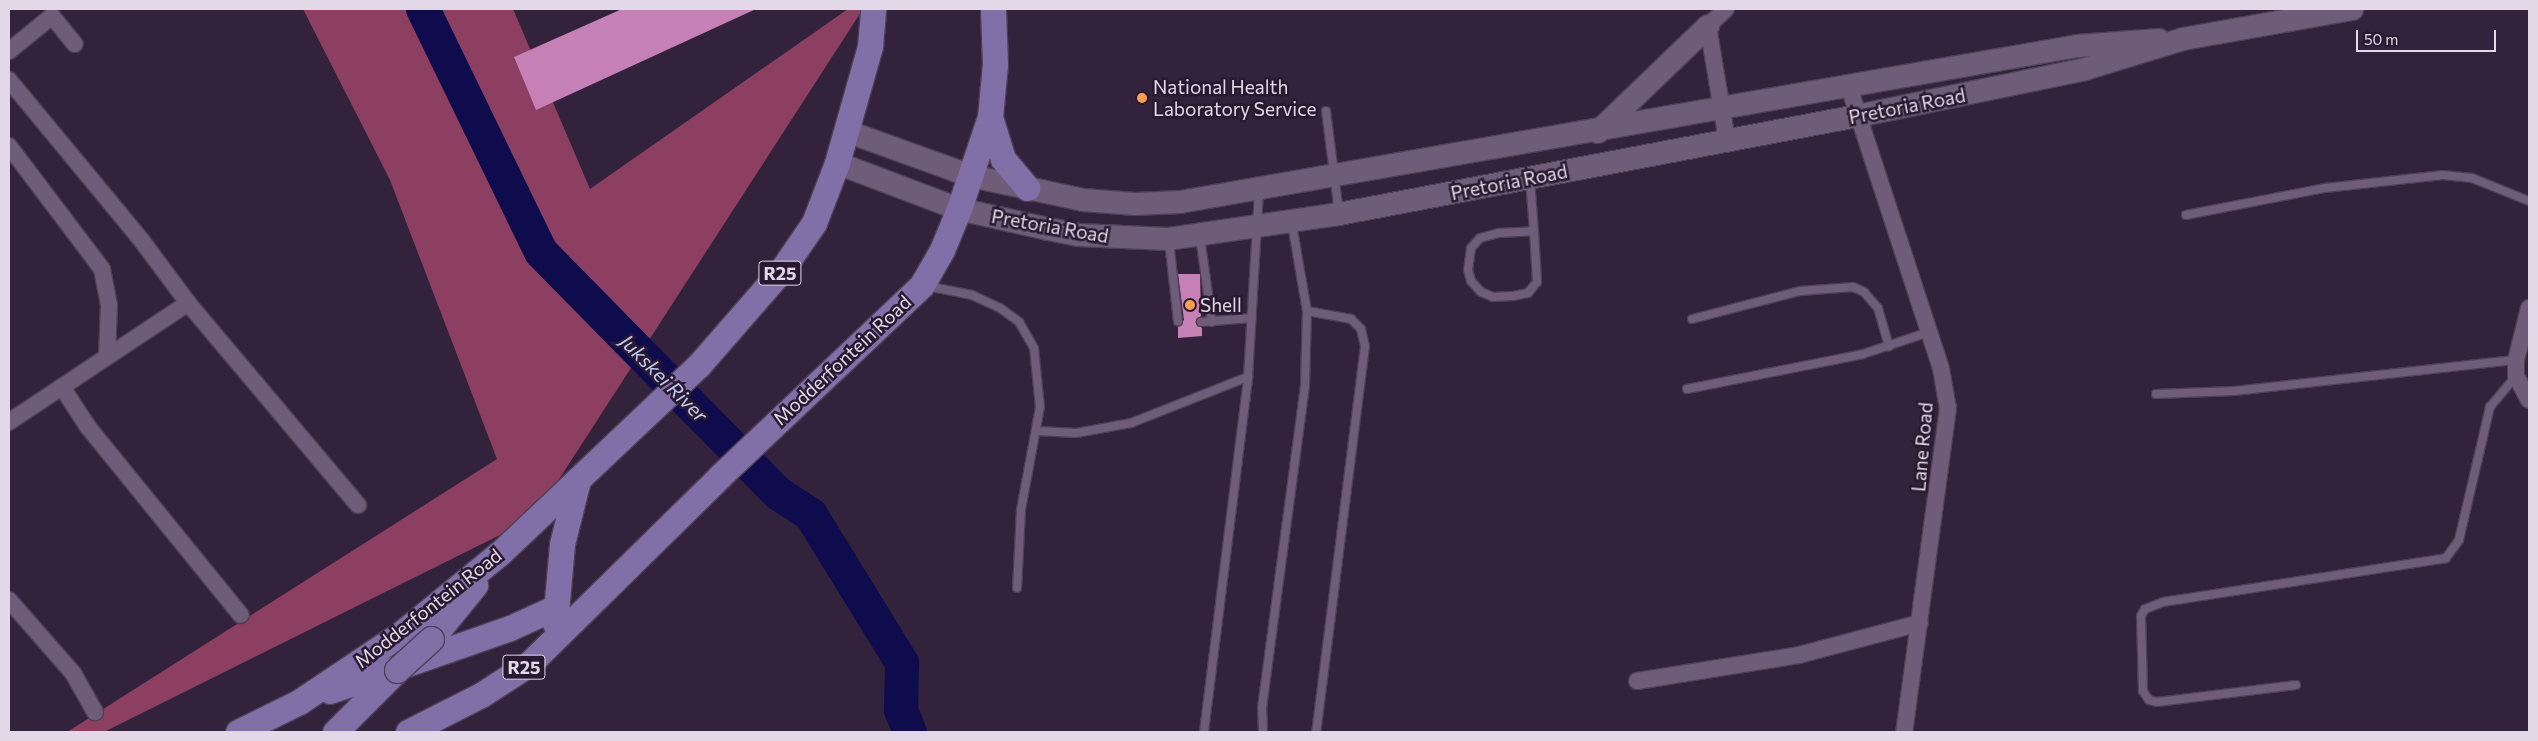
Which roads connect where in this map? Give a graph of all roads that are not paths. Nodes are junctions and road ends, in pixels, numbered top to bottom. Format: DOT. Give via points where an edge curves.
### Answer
graph roads {
  1 [pos="873,9"];
  2 [pos="993,9"];
  3 [pos="1726,9"];
  4 [pos="2352,9"];
  5 [pos="1708,26"];
  6 [pos="2183,39"];
  7 [pos="75,44"];
  8 [pos="9,51"];
  9 [pos="9,80"];
  10 [pos="1849,88"];
  11 [pos="1721,108"];
  12 [pos="1326,112"];
  13 [pos="1857,116"];
  14 [pos="990,117"];
  15 [pos="846,131"];
  16 [pos="1598,132"];
  17 [pos="1727,141"];
  18 [pos="1524,145"];
  19 [pos="9,146"];
  20 [pos="837,163"];
  21 [pos="971,176"];
  22 [pos="1336,178"];
  23 [pos="1530,178"];
  24 [pos="1027,188"];
  25 [pos="1259,191"];
  26 [pos="2529,201"];
  27 [pos="959,209"];
  28 [pos="1339,214"];
  29 [pos="2186,216"];
  30 [pos="1292,221"];
  31 [pos="1259,228"];
  32 [pos="1534,231"];
  33 [pos="1200,235"];
  34 [pos="1168,239"];
  35 [pos="922,285"];
  36 [pos="188,303"];
  37 [pos="2529,308"];
  38 [pos="1307,311"];
  39 [pos="1252,318"];
  40 [pos="1692,319"];
  41 [pos="1178,321"];
  42 [pos="1201,322"];
  43 [pos="1212,322"];
  44 [pos="1929,332"];
  45 [pos="1889,346"];
  46 [pos="107,356"];
  47 [pos="2516,360"];
  48 [pos="1248,376"];
  49 [pos="62,387"];
  50 [pos="1687,388"];
  51 [pos="2522,389"];
  52 [pos="2156,394"];
  53 [pos="9,422"];
  54 [pos="1038,431"];
  55 [pos="578,480"];
  56 [pos="358,505"];
  57 [pos="500,553"];
  58 [pos="1017,588"];
  59 [pos="9,600"];
  60 [pos="556,607"];
  61 [pos="241,615"];
  62 [pos="1920,623"];
  63 [pos="553,637"];
  64 [pos="1637,681"];
  65 [pos="2296,685"];
  66 [pos="299,702"];
  67 [pos="95,712"];
  68 [pos="238,732"];
  69 [pos="335,732"];
  70 [pos="408,732"];
  71 [pos="1204,732"];
  72 [pos="1264,732"];
  73 [pos="1316,732"];
  74 [pos="1904,732"];
  1 -- 15 [label="main road, Modderfontein Road / R25" via="870,46"];
  2 -- 14 [label="main road, Modderfontein Road / R25" via="995,64"];
  3 -- 5 [label="street"];
  4 -- 6 [label="main road, Pretoria Road"];
  5 -- 11 [label="street"];
  5 -- 16 [label="main road"];
  6 -- 10 [label="main road, Pretoria Road" via="2078,46"];
  6 -- 13 [label="main road, Pretoria Road" via="2085,69"];
  7 -- 8 [label="street" via="52,16"];
  9 -- 36 [label="street" via="142,240"];
  10 -- 11 [label="main road, Pretoria Road"];
  10 -- 13 [label="street, Lane Road"];
  11 -- 16 [label="main road, Pretoria Road"];
  11 -- 17 [label="street"];
  12 -- 22 [label="lane"];
  13 -- 17 [label="main road, Pretoria Road"];
  13 -- 44 [label="street, Lane Road"];
  14 -- 21 [label="main road, Modderfontein Road / R25"];
  14 -- 24 [label="main road" via="1003,159"];
  15 -- 20 [label="main road, Modderfontein Road / R25"];
  15 -- 21 [label="main road, Pretoria Road"];
  16 -- 18 [label="main road, Pretoria Road"];
  17 -- 23 [label="main road, Pretoria Road"];
  18 -- 22 [label="main road, Pretoria Road"];
  18 -- 23 [label="main road"];
  19 -- 46 [label="street" via="102,269 109,305"];
  20 -- 27 [label="main road, Pretoria Road"];
  20 -- 55 [label="main road, Modderfontein Road / R25" via="814,222 781,271 698,366"];
  21 -- 24 [label="main road, Pretoria Road"];
  21 -- 27 [label="main road, Modderfontein Road / R25"];
  22 -- 25 [label="main road, Pretoria Road"];
  22 -- 28 [label="lane"];
  23 -- 28 [label="main road, Pretoria Road"];
  23 -- 32 [label="lane"];
  24 -- 25 [label="main road, Pretoria Road" via="1083,200 1135,204 1180,202"];
  25 -- 31 [label="lane"];
  26 -- 29 [label="lane" via="2472,178 2443,175 2325,188"];
  27 -- 34 [label="main road, Pretoria Road" via="1079,236"];
  27 -- 35 [label="main road, Modderfontein Road / R25" via="942,250"];
  28 -- 30 [label="main road, Pretoria Road"];
  30 -- 31 [label="main road, Pretoria Road"];
  30 -- 38 [label="lane"];
  31 -- 33 [label="main road, Pretoria Road"];
  31 -- 39 [label="lane"];
  32 -- 32 [label="lane" via="1537,282 1534,288 1528,293 1513,296 1493,297 1481,292 1471,281 1468,270 1471,248 1480,238 1500,232"];
  33 -- 34 [label="main road, Pretoria Road"];
  33 -- 43 [label="lane"];
  34 -- 41 [label="lane"];
  35 -- 54 [label="lane" via="986,300 1019,322 1034,348 1037,364"];
  35 -- 63 [label="main road, Modderfontein Road / R25" via="719,477 622,575"];
  36 -- 46 [label="street"];
  36 -- 56 [label="street"];
  37 -- 47 [label="street"];
  38 -- 72 [label="lane" via="1305,386 1262,708"];
  38 -- 73 [label="lane" via="1351,319 1361,329 1365,346"];
  39 -- 43 [label="lane"];
  39 -- 48 [label="lane"];
  40 -- 45 [label="lane" via="1782,295 1853,287 1864,292 1878,308"];
  42 -- 43 [label="lane"];
  44 -- 45 [label="lane"];
  44 -- 62 [label="street, Lane Road" via="1946,390 1948,430"];
  45 -- 50 [label="lane"];
  46 -- 49 [label="street"];
  47 -- 51 [label="street"];
  47 -- 52 [label="lane" via="2234,391"];
  48 -- 54 [label="lane" via="1131,423 1081,433"];
  48 -- 71 [label="lane"];
  49 -- 53 [label="street"];
  49 -- 61 [label="street" via="88,427"];
  51 -- 65 [label="lane" via="2490,407 2459,540 2446,558 2163,602 2145,609 2141,616 2143,691 2149,700 2156,702"];
  54 -- 58 [label="lane" via="1021,510"];
  55 -- 57 [label="main road, Modderfontein Road / R25"];
  55 -- 60 [label="main road, R25" via="562,544"];
  57 -- 66 [label="main road, Modderfontein Road / R25" via="404,632"];
  57 -- 69 [label="main road, bridge" via="432,639"];
  59 -- 67 [label="street" via="73,673"];
  60 -- 63 [label="main road, R25"];
  60 -- 66 [label="main road" via="510,628"];
  62 -- 64 [label="street" via="1799,655"];
  62 -- 74 [label="street, Lane Road"];
  63 -- 70 [label="main road, Modderfontein Road / R25" via="529,664 481,695"];
  66 -- 68 [label="main road, Modderfontein Road / R25"];
}
